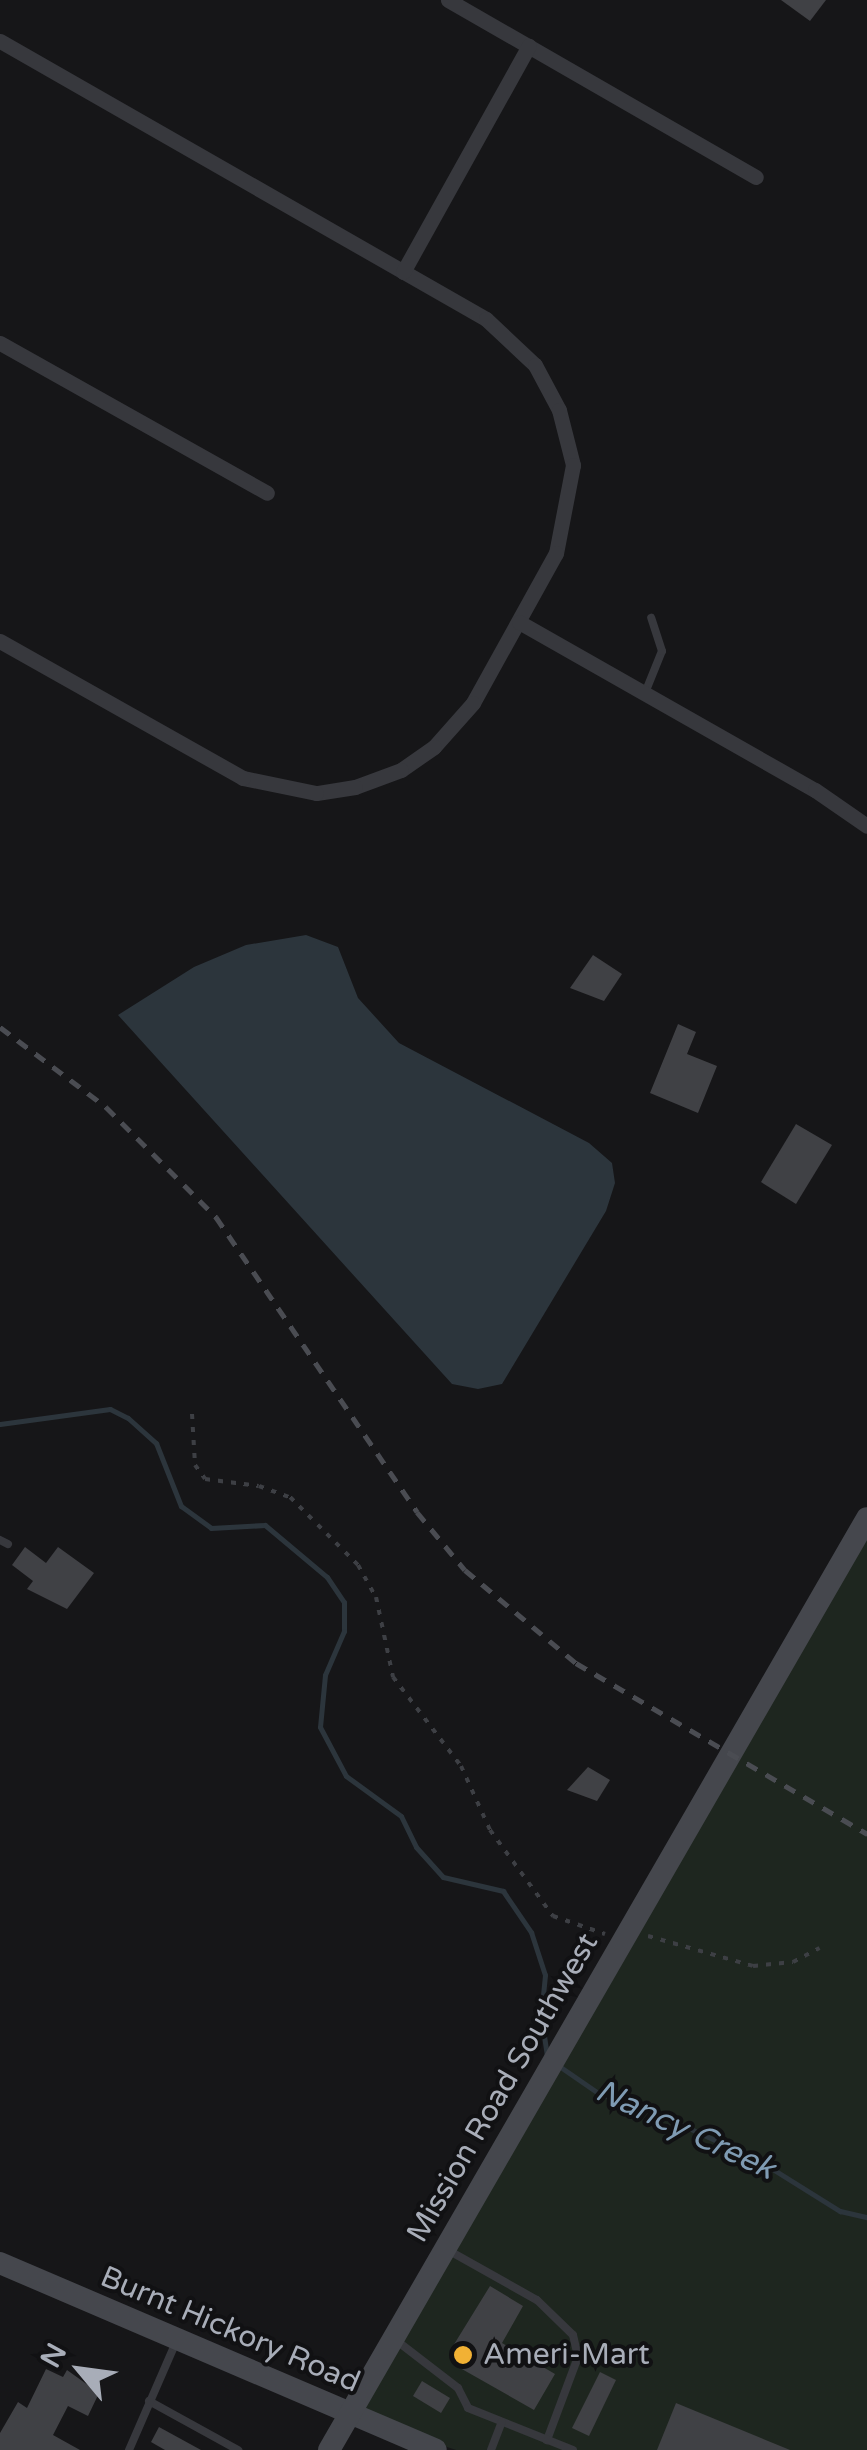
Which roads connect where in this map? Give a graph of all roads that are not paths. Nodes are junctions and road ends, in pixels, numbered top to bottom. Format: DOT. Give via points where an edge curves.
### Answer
graph roads {
  1 [pos="448,0"];
  2 [pos="0,41"];
  3 [pos="529,46"];
  4 [pos="756,177"];
  5 [pos="403,272"];
  6 [pos="0,343"];
  7 [pos="267,493"];
  8 [pos="651,618"];
  9 [pos="519,622"];
  10 [pos="0,641"];
  11 [pos="645,693"];
  12 [pos="866,825"];
  13 [pos="867,1518"];
  14 [pos="445,2248"];
  15 [pos="0,2263"];
  16 [pos="393,2338"];
  17 [pos="176,2342"];
  18 [pos="148,2402"];
  19 [pos="349,2414"];
  20 [pos="502,2422"];
  21 [pos="548,2440"];
  22 [pos="129,2450"];
  23 [pos="238,2450"];
  24 [pos="329,2450"];
  25 [pos="436,2450"];
  26 [pos="491,2450"];
  27 [pos="573,2450"];
  1 -- 3 [label="street"];
  2 -- 5 [label="street"];
  3 -- 4 [label="street"];
  3 -- 5 [label="street"];
  5 -- 9 [label="street" via="520,346 559,410 573,466 569,512 556,554"];
  6 -- 7 [label="street"];
  8 -- 11 [label="lane" via="662,651"];
  9 -- 10 [label="street" via="474,702 434,747 386,776 316,793 243,778"];
  9 -- 11 [label="street"];
  11 -- 12 [label="street"];
  13 -- 14 [label="main road, Mission Road Southwest"];
  14 -- 16 [label="main road, Mission Road Southwest"];
  14 -- 21 [label="lane" via="537,2300 573,2335 578,2356"];
  15 -- 17 [label="main road, Burnt Hickory Road"];
  16 -- 19 [label="main road, Mission Road Southwest"];
  16 -- 20 [label="lane" via="458,2388 468,2408"];
  17 -- 18 [label="lane"];
  17 -- 19 [label="main road, Burnt Hickory Road"];
  18 -- 22 [label="lane"];
  18 -- 23 [label="lane"];
  19 -- 24 [label="main road, Mission Road Southwest"];
  19 -- 25 [label="main road, Burnt Hickory Road"];
  20 -- 21 [label="lane"];
  20 -- 26 [label="lane"];
  21 -- 27 [label="lane"];
}
